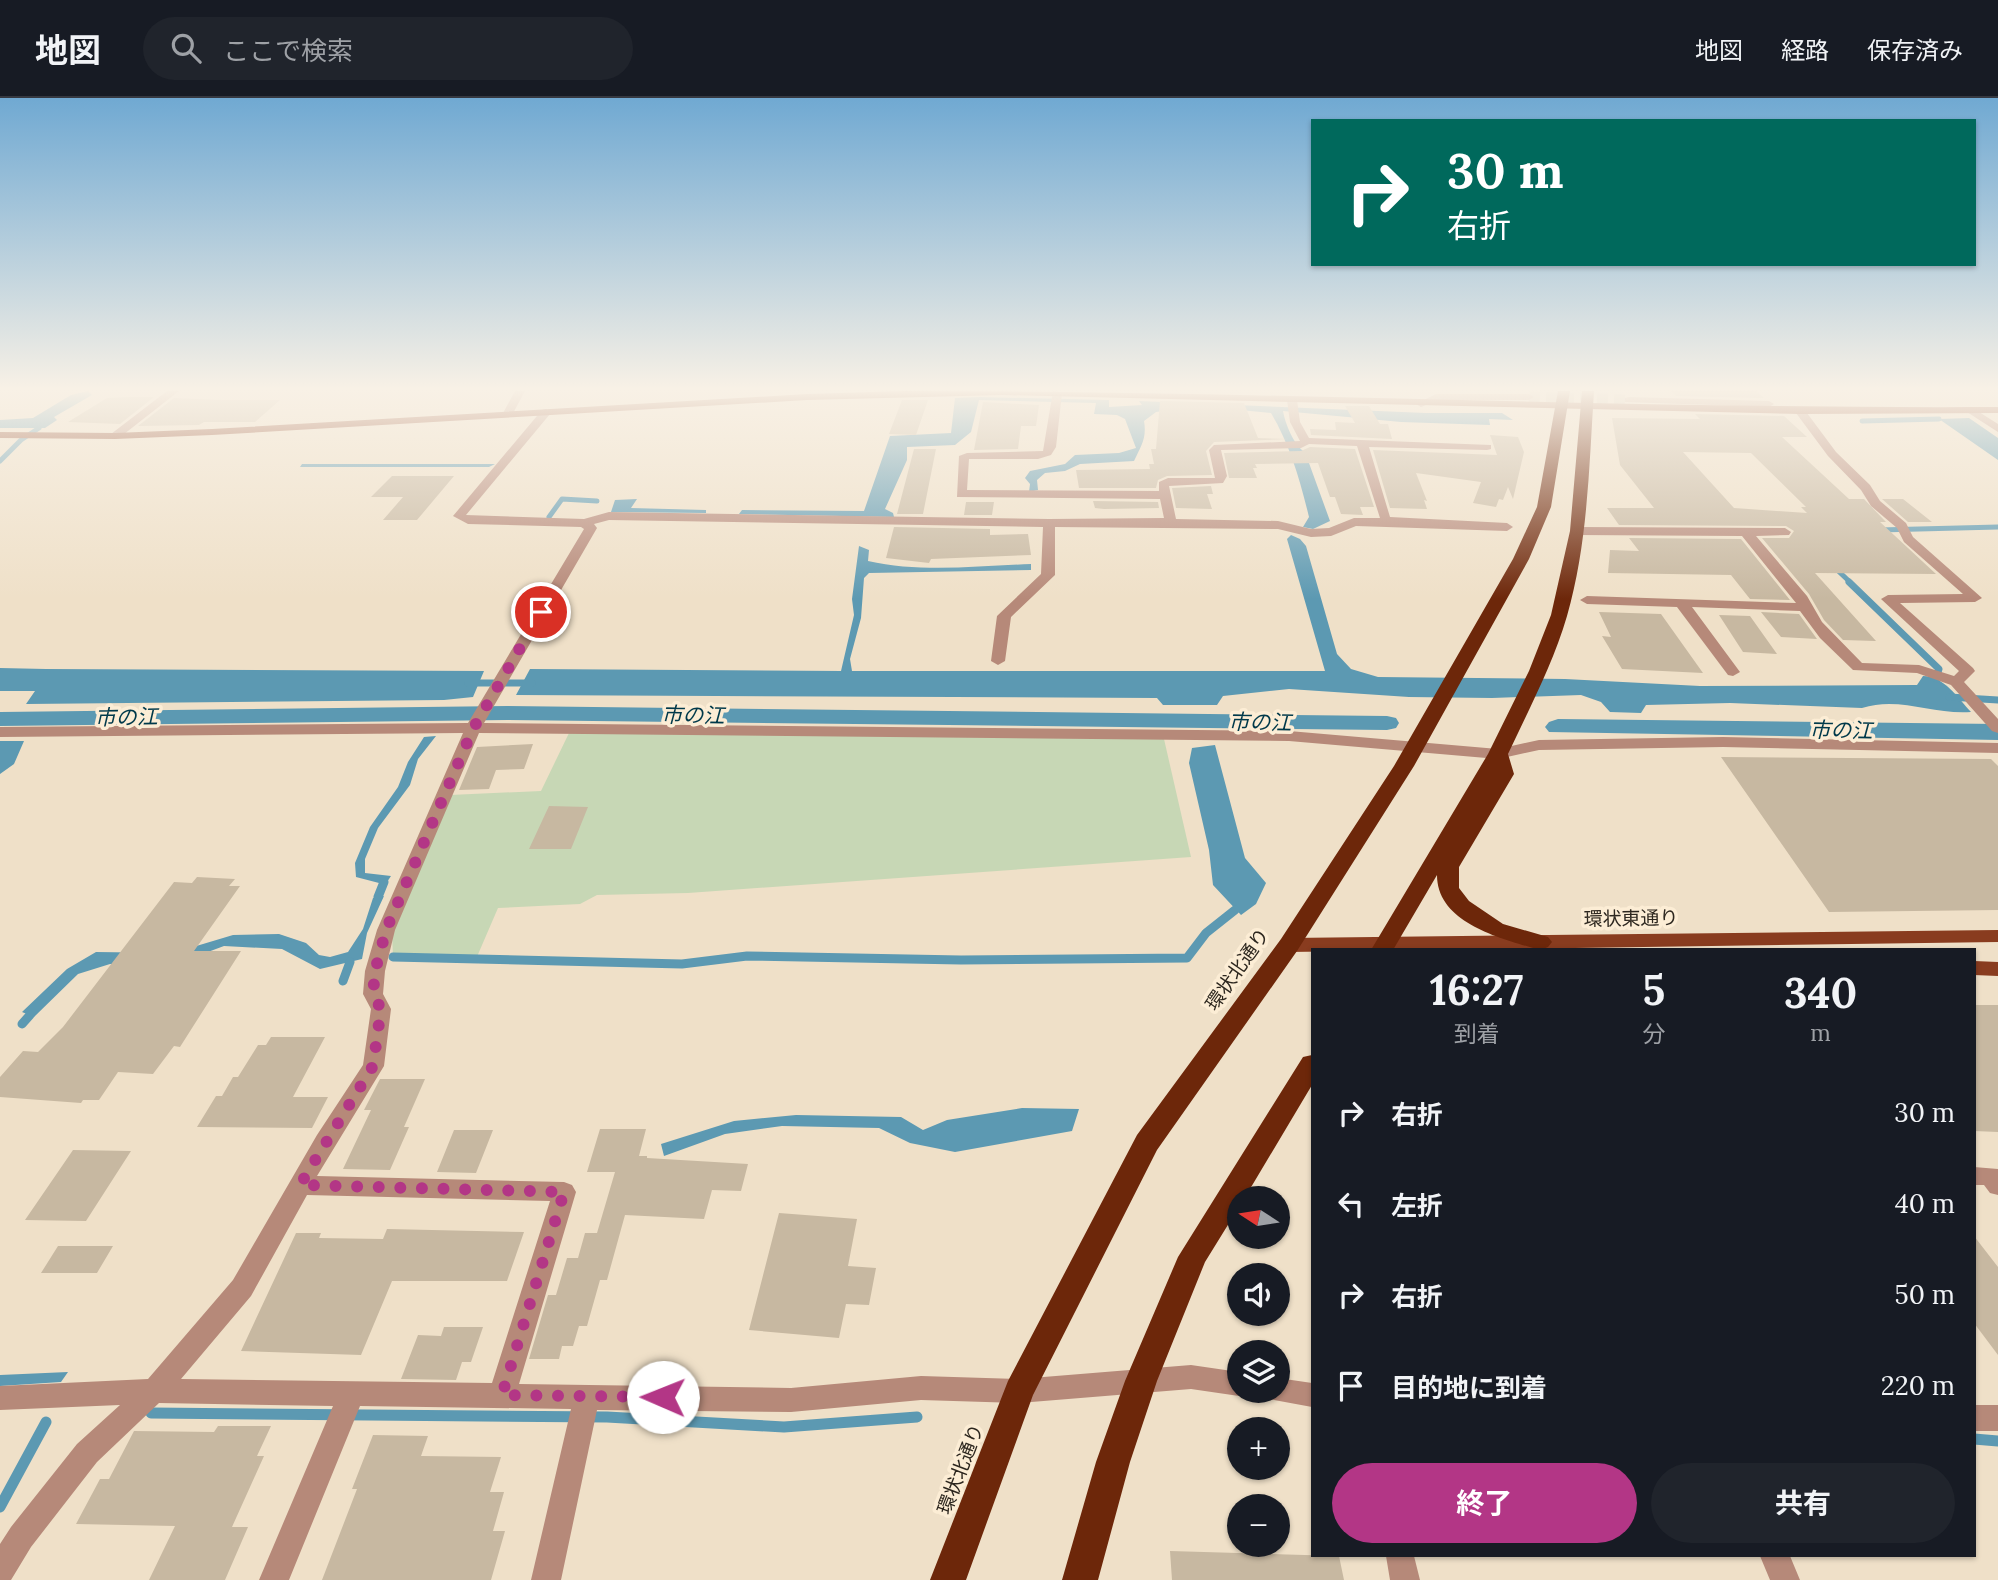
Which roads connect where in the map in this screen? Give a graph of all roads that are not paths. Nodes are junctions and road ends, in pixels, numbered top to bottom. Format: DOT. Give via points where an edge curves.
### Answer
graph roads {
  1 [pos="506,460"];
  2 [pos="963,460"];
  3 [pos="1217,460"];
  4 [pos="1367,460"];
  5 [pos="1552,460"];
  6 [pos="1583,460"];
  7 [pos="1838,460"];
  8 [pos="1166,495"];
  9 [pos="957,508"];
  10 [pos="1385,516"];
  11 [pos="1166,522"];
  12 [pos="584,523"];
  13 [pos="1049,523"];
  14 [pos="1507,527"];
  15 [pos="1577,531"];
  16 [pos="1746,532"];
  17 [pos="1785,532"];
  18 [pos="1587,600"];
  19 [pos="1682,604"];
  20 [pos="1803,607"];
  21 [pos="999,661"];
  22 [pos="1733,673"];
  23 [pos="1953,682"];
  24 [pos="1992,721"];
  25 [pos="473,729"];
  26 [pos="0,732"];
  27 [pos="1417,746"];
  28 [pos="1998,748"];
  29 [pos="1498,754"];
  30 [pos="1998,936"];
  31 [pos="1540,942"];
  32 [pos="1384,947"];
  33 [pos="1342,948"];
  34 [pos="1301,949"];
  35 [pos="1976,968"];
  36 [pos="1998,968"];
  37 [pos="1311,1066"];
  38 [pos="1976,1176"];
  39 [pos="300,1185"];
  40 [pos="1998,1186"];
  41 [pos="1141,1381"];
  42 [pos="1227,1382"];
  43 [pos="154,1391"];
  44 [pos="1019,1391"];
  45 [pos="1290,1392"];
  46 [pos="352,1393"];
  47 [pos="502,1395"];
  48 [pos="1311,1395"];
  49 [pos="587,1396"];
  50 [pos="0,1398"];
  51 [pos="1976,1418"];
  52 [pos="1998,1418"];
  53 [pos="1400,1557"];
  54 [pos="1775,1557"];
  55 [pos="0,1571"];
  56 [pos="274,1580"];
  57 [pos="546,1580"];
  58 [pos="948,1580"];
  59 [pos="1080,1580"];
  60 [pos="1405,1580"];
  61 [pos="1785,1580"];
  1 -- 12 [label="street" via="459,516"];
  2 -- 9 [label="street"];
  3 -- 8 [label="street" via="1221,479 1168,482 1163,484"];
  4 -- 10 [label="street"];
  5 -- 27 [label="highway, 環状北通り" via="1544,507 1521,559"];
  6 -- 15 [label="highway"];
  7 -- 23 [label="street" via="1904,528 1908,539 1975,598 1888,599 1968,671"];
  8 -- 9 [label="street"];
  8 -- 11 [label="street" via="1170,519"];
  9 -- 12 [label="street" via="609,516"];
  9 -- 13 [label="street"];
  11 -- 13 [label="street"];
  11 -- 14 [label="street" via="1278,525 1311,533 1331,532 1354,522"];
  12 -- 25 [label="street" via="591,528"];
  13 -- 21 [label="street" via="1048,575 1004,616"];
  15 -- 16 [label="street"];
  15 -- 29 [label="highway" via="1559,615"];
  16 -- 17 [label="street"];
  16 -- 20 [label="street" via="1802,598"];
  18 -- 19 [label="street"];
  19 -- 20 [label="street"];
  19 -- 22 [label="street"];
  20 -- 23 [label="street" via="1857,667 1927,671"];
  23 -- 24 [label="street"];
  25 -- 26 [label="street"];
  25 -- 27 [label="street" via="1289,736"];
  25 -- 39 [label="street" via="386,930 375,971 373,994 381,1009 373,1066"];
  27 -- 29 [label="street"];
  27 -- 34 [label="highway, 環状北通り"];
  28 -- 29 [label="street" via="1723,742 1539,745"];
  29 -- 31 [label="highway" via="1504,774 1448,867 1448,889 1461,906 1495,929"];
  29 -- 32 [label="highway"];
  30 -- 31 [label="main road, 環状東通り"];
  31 -- 32 [label="main road, 環状東通り"];
  32 -- 33 [label="main road, 環状東通り"];
  34 -- 44 [label="highway, 環状北通り" via="1147,1143"];
  35 -- 36 [label="main road"];
  37 -- 41 [label="highway" via="1193,1257"];
  38 -- 40 [label="street" via="1990,1176"];
  39 -- 43 [label="street" via="242,1288"];
  39 -- 47 [label="street" via="564,1192"];
  41 -- 42 [label="street" via="1191,1377"];
  41 -- 44 [label="street"];
  41 -- 59 [label="highway"];
  43 -- 46 [label="street"];
  43 -- 50 [label="street"];
  43 -- 55 [label="street" via="87,1453 20,1537"];
  44 -- 49 [label="street" via="921,1388 791,1400"];
  44 -- 58 [label="highway, 環状北通り"];
  45 -- 48 [label="street"];
  46 -- 47 [label="street"];
  46 -- 56 [label="street"];
  47 -- 49 [label="street"];
  49 -- 57 [label="street"];
  51 -- 52 [label="street"];
  53 -- 60 [label="street"];
  54 -- 61 [label="street"];
}
